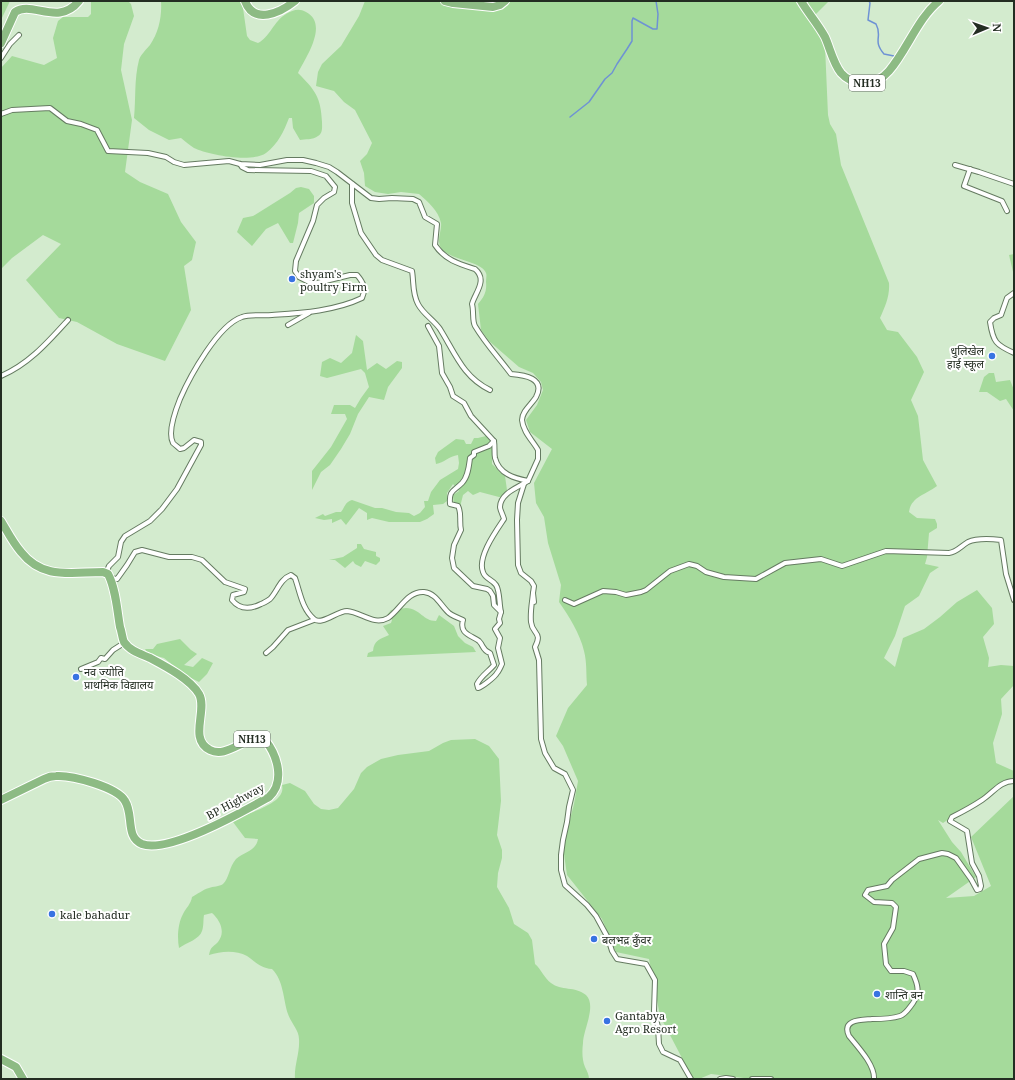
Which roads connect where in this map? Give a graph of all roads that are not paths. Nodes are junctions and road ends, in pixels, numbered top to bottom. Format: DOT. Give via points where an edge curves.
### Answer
graph roads {
  1 [pos="80,1"];
  2 [pos="245,1"];
  3 [pos="295,1"];
  4 [pos="445,1"];
  5 [pos="505,1"];
  6 [pos="801,1"];
  7 [pos="939,1"];
  8 [pos="19,35"];
  9 [pos="1,43"];
  10 [pos="1,58"];
  11 [pos="1,114"];
  12 [pos="240,164"];
  13 [pos="955,165"];
  14 [pos="970,169"];
  15 [pos="352,184"];
  16 [pos="1014,184"];
  17 [pos="1007,211"];
  18 [pos="1014,293"];
  19 [pos="314,310"];
  20 [pos="68,320"];
  21 [pos="288,325"];
  22 [pos="428,326"];
  23 [pos="1014,353"];
  24 [pos="1,376"];
  25 [pos="490,390"];
  26 [pos="494,441"];
  27 [pos="528,481"];
  28 [pos="524,484"];
  29 [pos="1,521"];
  30 [pos="108,575"];
  31 [pos="533,593"];
  32 [pos="565,600"];
  33 [pos="1014,600"];
  34 [pos="534,602"];
  35 [pos="501,612"];
  36 [pos="314,620"];
  37 [pos="125,642"];
  38 [pos="266,653"];
  39 [pos="81,669"];
  40 [pos="1014,781"];
  41 [pos="1,800"];
  42 [pos="1,1059"];
  43 [pos="22,1079"];
  44 [pos="691,1079"];
  45 [pos="720,1079"];
  46 [pos="733,1079"];
  47 [pos="752,1079"];
  48 [pos="771,1079"];
  49 [pos="874,1079"];
  1 -- 9 [label="highway" via="67,11 49,11 26,6 18,9"];
  2 -- 3 [label="highway" via="254,13 265,15 279,11"];
  4 -- 5 [label="highway" via="493,7"];
  6 -- 7 [label="highway, NH13" via="824,36 838,69 858,83 865,83 873,82 889,71 927,14"];
  8 -- 10 [label="street"];
  11 -- 12 [label="street" via="12,110 50,108 67,121 96,130 108,152 148,153 184,164 229,161"];
  12 -- 15 [label="street" via="260,165 303,160 329,167"];
  12 -- 19 [label="street" via="248,170 311,171 326,176 335,187 334,192 317,205 295,270 299,277 313,284 357,275 364,286 364,292 362,298 355,301"];
  13 -- 14 [label="street"];
  14 -- 16 [label="street"];
  14 -- 17 [label="street" via="964,186 1002,201"];
  15 -- 25 [label="street" via="352,203 361,233 382,260 412,271 418,304 441,330 468,375"];
  15 -- 27 [label="street" via="371,198 413,199 419,202 425,217 437,224 435,245 439,250 457,264 478,270 481,287 472,304 475,325 485,342 511,374 523,374 538,383 536,398 522,418 523,426 539,454"];
  18 -- 23 [label="street" via="1007,298 1001,315 990,322 994,340"];
  19 -- 21 [label="street"];
  19 -- 30 [label="street" via="292,314 242,316 219,335 187,385 172,421 171,438 180,449 194,440 201,442 201,445 162,509 150,521 125,536 118,557 109,566"];
  20 -- 24 [label="street" via="39,352"];
  22 -- 26 [label="street" via="439,346 442,373 452,394 464,403 471,416"];
  26 -- 27 [label="street" via="497,464 510,477"];
  26 -- 35 [label="street" via="474,452 465,478 452,491 450,504 458,506 461,530 455,540 452,558 454,568 473,586 490,591 494,605"];
  27 -- 28 [label="street"];
  28 -- 31 [label="street" via="518,503 517,520 519,569 534,586"];
  28 -- 35 [label="street" via="512,490 502,500 500,507 504,519 488,542 482,561 482,571 497,588"];
  29 -- 30 [label="highway" via="20,552 41,570 61,573 103,572"];
  30 -- 36 [label="street" via="117,579 135,552 142,550 169,557 192,557 202,560 225,582 245,589 244,592 233,595 232,600 241,608 249,608 269,600 283,581 291,575 295,578 304,605"];
  30 -- 37 [label="highway"];
  31 -- 34 [label="street"];
  31 -- 44 [label="street" via="530,612 532,625 538,636 535,647 539,660 541,739 545,753 554,768 565,774 573,790 561,855 565,885 596,916 617,959 646,964 655,980 654,1011 659,1044 663,1052 680,1060"];
  32 -- 33 [label="street" via="574,604 603,592 626,595 640,592 670,572 689,564 724,577 756,580 785,563 821,559 842,566 886,551 949,553 970,541 994,539 1001,540 1006,574"];
  35 -- 36 [label="street" via="500,623 496,629 500,638 498,648 502,664 497,674 478,688 480,678 494,665 490,653 485,651 479,641 466,634 462,629 463,620 450,613 432,594 418,593 408,598 382,620 346,611 318,622"];
  36 -- 38 [label="street" via="288,630"];
  37 -- 39 [label="street" via="105,658"];
  37 -- 41 [label="highway, BP Highway / NH13" via="130,649 164,666 194,688 201,700 200,739 210,750 225,751 251,739 265,740 278,768 278,782 273,793 192,836 153,845 142,844 134,839 130,813 121,795 112,789 85,781 51,776"];
  40 -- 49 [label="street" via="995,788 984,799 952,817 950,821 967,831 972,863 982,886 980,889 977,890 956,858 942,853 919,859 887,886 868,890 865,895 874,902 892,903 896,907 893,928 884,944 886,964 890,971 913,974 918,996 902,1015 860,1019 848,1026 849,1036 871,1065"];
  42 -- 43 [label="highway" via="16,1066"];
  45 -- 46 [label="street"];
  47 -- 48 [label="street"];
}
